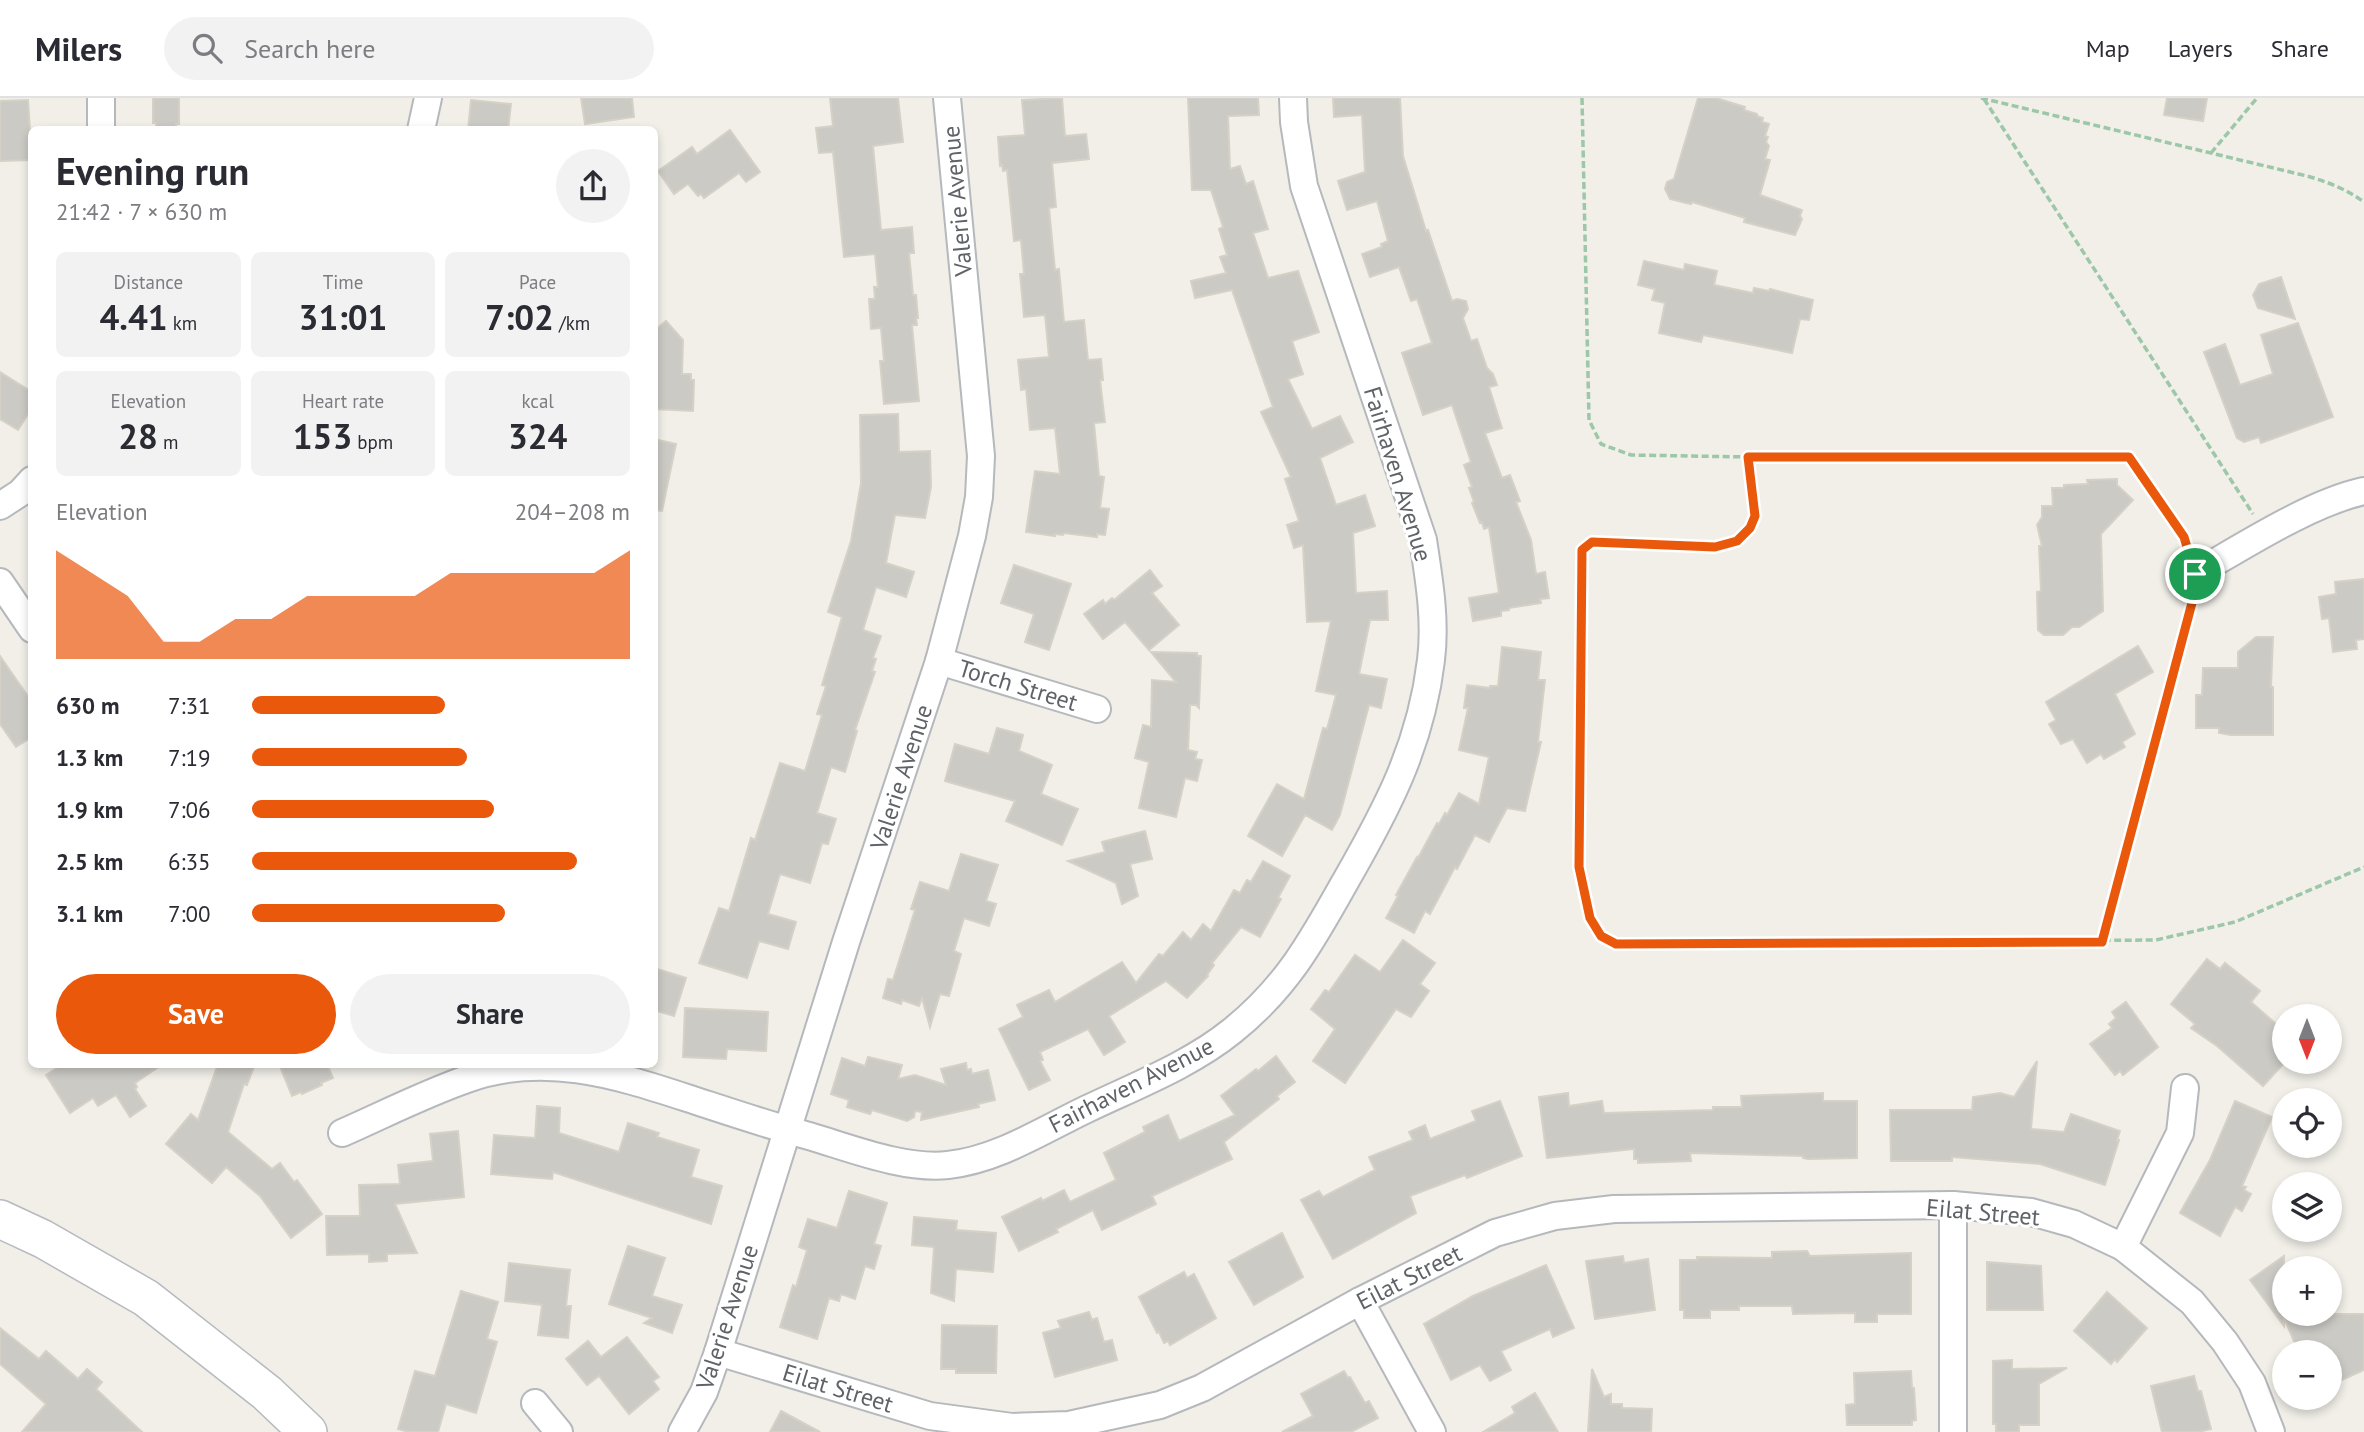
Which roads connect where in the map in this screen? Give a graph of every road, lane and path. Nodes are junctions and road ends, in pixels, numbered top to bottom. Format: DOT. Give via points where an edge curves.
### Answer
graph roads {
  1 [pos="101,98"];
  2 [pos="428,98"];
  3 [pos="947,98"];
  4 [pos="1293,98"];
  5 [pos="1581,98"];
  6 [pos="1982,98"];
  7 [pos="2257,98"];
  8 [pos="101,126"];
  9 [pos="422,126"];
  10 [pos="2211,153"];
  11 [pos="2364,202"];
  12 [pos="1748,457"];
  13 [pos="28,484"];
  14 [pos="2364,491"];
  15 [pos="0,506"];
  16 [pos="2266,534"];
  17 [pos="2195,574"];
  18 [pos="0,582"];
  19 [pos="28,623"];
  20 [pos="939,661"];
  21 [pos="1097,709"];
  22 [pos="2364,867"];
  23 [pos="2102,942"];
  24 [pos="519,1068"];
  25 [pos="577,1068"];
  26 [pos="2185,1088"];
  27 [pos="788,1130"];
  28 [pos="342,1133"];
  29 [pos="1953,1205"];
  30 [pos="0,1219"];
  31 [pos="2123,1247"];
  32 [pos="1360,1301"];
  33 [pos="718,1352"];
  34 [pos="535,1403"];
  35 [pos="1127,1423"];
  36 [pos="308,1432"];
  37 [pos="559,1432"];
  38 [pos="682,1432"];
  39 [pos="1432,1432"];
  40 [pos="1953,1432"];
  41 [pos="2271,1432"];
  1 -- 8 [label="street"];
  2 -- 9 [label="street"];
  3 -- 20 [label="street, Valerie Avenue" via="981,456 972,536"];
  4 -- 27 [label="street, Fairhaven Avenue" via="1304,186 1423,540 1432,598 1432,656 1422,715 1385,813 1303,956 1276,990 1231,1032 1184,1062 987,1158 946,1166 902,1162"];
  5 -- 12 [label="path" via="1588,420 1601,444 1631,455"];
  6 -- 10 [label="path"];
  6 -- 16 [label="path"];
  7 -- 10 [label="path"];
  10 -- 11 [label="path" via="2329,183"];
  12 -- 17 [label="path" via="2129,457 2184,537"];
  12 -- 23 [label="path" via="1755,516 1737,541 1715,547 1592,542 1582,550 1579,867 1590,918 1601,936 1616,944"];
  13 -- 15 [label="street"];
  14 -- 16 [label="street"];
  16 -- 17 [label="street"];
  17 -- 23 [label="path" via="2193,599"];
  18 -- 19 [label="street"];
  20 -- 21 [label="street, Torch Street"];
  20 -- 27 [label="street, Valerie Avenue"];
  22 -- 23 [label="path" via="2222,925 2156,940"];
  24 -- 28 [label="street, Fairhaven Avenue" via="469,1078"];
  25 -- 27 [label="street, Fairhaven Avenue" via="622,1076"];
  26 -- 31 [label="street" via="2180,1133"];
  27 -- 33 [label="street, Valerie Avenue"];
  29 -- 31 [label="street, Eilat Street" via="2031,1212 2074,1224"];
  29 -- 32 [label="street, Eilat Street" via="1614,1209 1555,1216 1495,1233"];
  29 -- 40 [label="street"];
  30 -- 36 [label="main road" via="146,1298 267,1393"];
  31 -- 41 [label="street, Eilat Street" via="2192,1302 2225,1342 2252,1383"];
  32 -- 35 [label="street, Eilat Street" via="1202,1388"];
  32 -- 39 [label="street"];
  33 -- 35 [label="street, Eilat Street" via="930,1416 1012,1427"];
  33 -- 38 [label="street, Valerie Avenue" via="705,1392"];
  34 -- 37 [label="street"];
}
